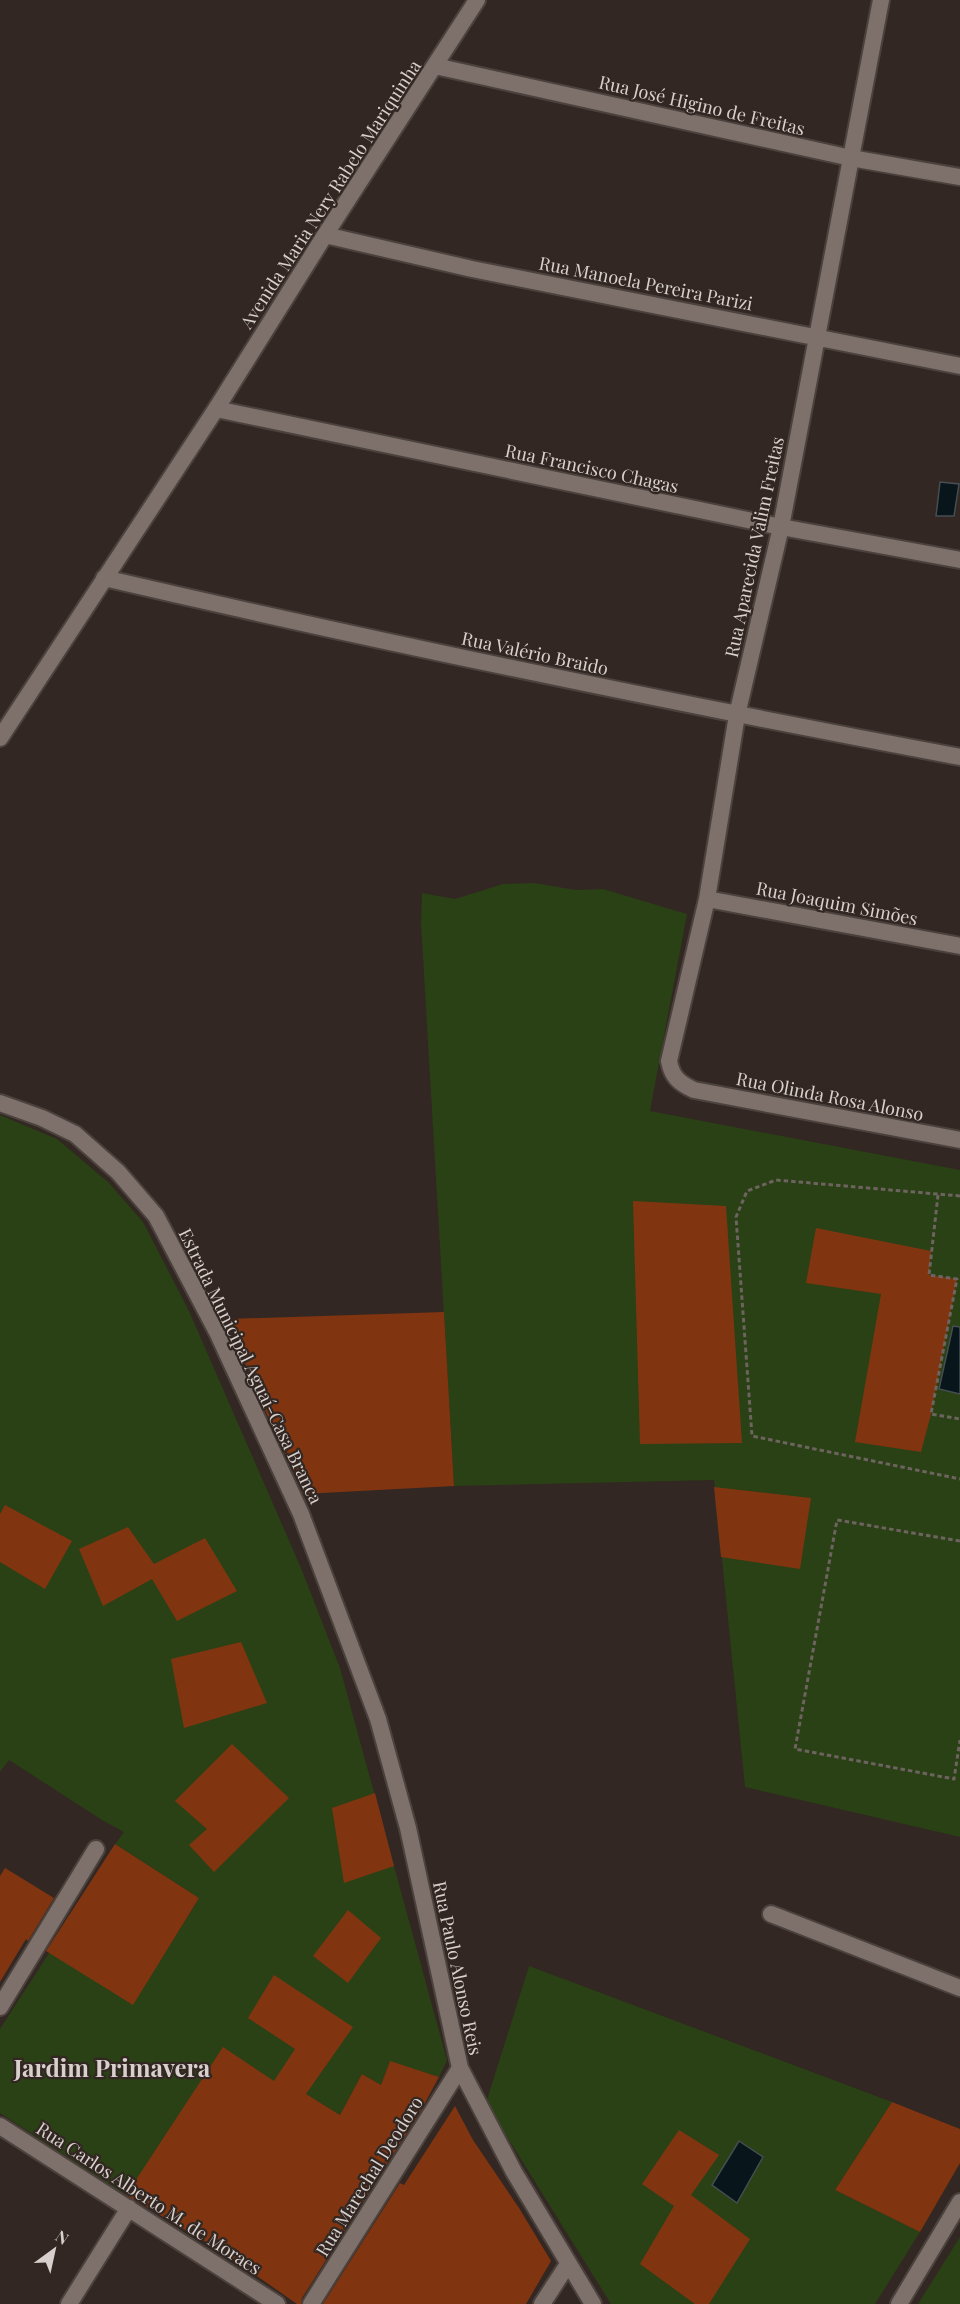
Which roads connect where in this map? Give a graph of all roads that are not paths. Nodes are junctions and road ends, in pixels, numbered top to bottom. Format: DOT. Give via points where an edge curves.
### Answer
graph roads {
  1 [pos="477,0"];
  2 [pos="881,0"];
  3 [pos="435,66"];
  4 [pos="851,158"];
  5 [pos="960,177"];
  6 [pos="325,235"];
  7 [pos="817,336"];
  8 [pos="960,366"];
  9 [pos="216,409"];
  10 [pos="781,527"];
  11 [pos="960,560"];
  12 [pos="104,578"];
  13 [pos="737,715"];
  14 [pos="0,738"];
  15 [pos="960,756"];
  16 [pos="706,899"];
  17 [pos="960,946"];
  18 [pos="694,1090"];
  19 [pos="0,1103"];
  20 [pos="960,1140"];
  21 [pos="378,1719"];
  22 [pos="96,1849"];
  23 [pos="771,1914"];
  24 [pos="960,1988"];
  25 [pos="0,2007"];
  26 [pos="460,2068"];
  27 [pos="0,2126"];
  28 [pos="960,2202"];
  29 [pos="129,2208"];
  30 [pos="568,2264"];
  31 [pos="69,2304"];
  32 [pos="277,2304"];
  33 [pos="311,2304"];
  34 [pos="542,2304"];
  35 [pos="593,2304"];
  36 [pos="899,2304"];
  1 -- 3 [label="street, Avenida Maria Nery Rabelo Mariquinha"];
  2 -- 4 [label="street, Rua Aparecida Valim Freitas"];
  3 -- 4 [label="street, Rua José Higino de Freitas"];
  3 -- 6 [label="street, Avenida Maria Nery Rabelo Mariquinha"];
  4 -- 5 [label="street, Rua José Higino de Freitas"];
  4 -- 7 [label="street, Rua Aparecida Valim Freitas"];
  6 -- 7 [label="street, Rua Manoela Pereira Parizi" via="472,269"];
  6 -- 9 [label="street, Avenida Maria Nery Rabelo Mariquinha"];
  7 -- 8 [label="street, Rua Manoela Pereira Parizi"];
  7 -- 10 [label="street, Rua Aparecida Valim Freitas"];
  9 -- 10 [label="street, Rua Francisco Chagas"];
  9 -- 12 [label="street, Avenida Maria Nery Rabelo Mariquinha"];
  10 -- 11 [label="street, Rua Francisco Chagas"];
  10 -- 13 [label="street, Rua Aparecida Valim Freitas"];
  12 -- 13 [label="street, Rua Valério Braido"];
  12 -- 14 [label="street, Avenida Maria Nery Rabelo Mariquinha"];
  13 -- 15 [label="street, Rua Valério Braido"];
  13 -- 16 [label="street, Rua Aparecida Valim Freitas"];
  16 -- 17 [label="street, Rua Joaquim Simões"];
  16 -- 18 [label="street, Rua Aparecida Valim Freitas" via="669,1061 677,1080"];
  18 -- 20 [label="street, Rua Olinda Rosa Alonso"];
  19 -- 21 [label="street, Estrada Municipal Aguaí-Casa Branca" via="75,1134 118,1172 156,1216 217,1332 301,1514"];
  21 -- 26 [label="street, Rua Paulo Alonso Reis" via="408,1828"];
  22 -- 25 [label="street"];
  23 -- 24 [label="street"];
  26 -- 30 [label="street, Rua Paulo Alonso Reis"];
  26 -- 33 [label="street, Rua Marechal Deodoro"];
  27 -- 29 [label="street, Rua Carlos Alberto M. de Moraes"];
  28 -- 36 [label="street"];
  29 -- 31 [label="street"];
  29 -- 32 [label="street, Rua Carlos Alberto M. de Moraes"];
  30 -- 34 [label="street"];
  30 -- 35 [label="street, Rua Paulo Alonso Reis"];
}
